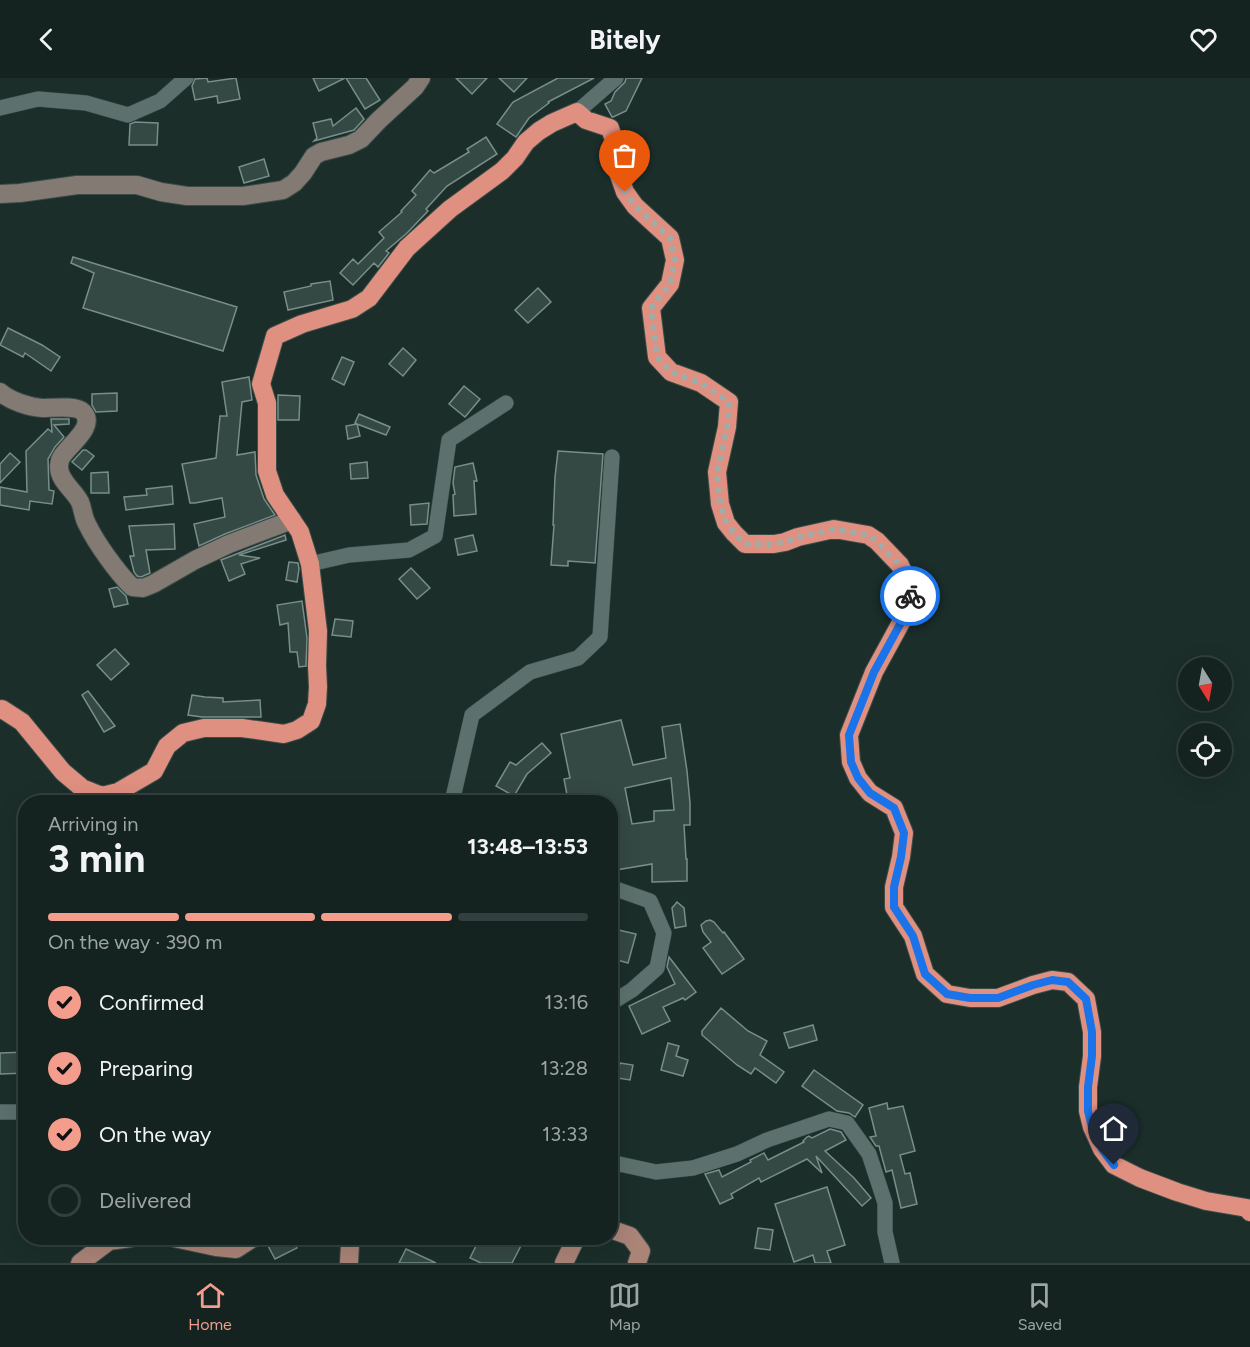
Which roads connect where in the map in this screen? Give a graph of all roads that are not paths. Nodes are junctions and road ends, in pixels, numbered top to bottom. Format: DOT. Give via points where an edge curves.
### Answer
graph roads {
  1 [pos="186,78"];
  2 [pos="421,78"];
  3 [pos="616,78"];
  4 [pos="0,108"];
  5 [pos="578,112"];
  6 [pos="0,194"];
  7 [pos="0,392"];
  8 [pos="506,403"];
  9 [pos="612,457"];
  10 [pos="292,520"];
  11 [pos="309,564"];
  12 [pos="0,710"];
  13 [pos="100,795"];
  14 [pos="106,795"];
  15 [pos="454,795"];
  16 [pos="618,890"];
  17 [pos="618,999"];
  18 [pos="0,1112"];
  19 [pos="18,1112"];
  20 [pos="618,1164"];
  21 [pos="1250,1212"];
  22 [pos="618,1232"];
  23 [pos="104,1245"];
  24 [pos="207,1245"];
  25 [pos="242,1245"];
  26 [pos="350,1245"];
  27 [pos="573,1245"];
  28 [pos="80,1263"];
  29 [pos="349,1263"];
  30 [pos="564,1263"];
  31 [pos="637,1263"];
  32 [pos="892,1263"];
  1 -- 4 [label="street" via="160,101 128,115 86,104 38,99"];
  2 -- 6 [label="street" via="361,139 314,156 294,183 283,190 243,196 187,196 137,185 88,185"];
  3 -- 5 [label="street"];
  5 -- 10 [label="highway" via="539,131 502,171 450,209 407,248 369,298 352,309 275,336 261,384 267,403 267,471 275,495"];
  5 -- 21 [label="highway" via="586,120 610,128 625,192 670,238 675,260 670,284 651,308 657,357 671,372 701,383 729,402 717,472 726,522 745,544 774,544 834,529 868,535 900,565 910,586 910,602 904,617 874,672 849,735 851,762 858,778 870,793 894,808 904,833 894,907 913,936 925,974 947,994 970,998 998,998 1052,980 1068,982 1086,999 1092,1032 1088,1111 1102,1149 1114,1165 1177,1192 1247,1208"];
  7 -- 10 [label="street" via="40,408 83,412 86,425 60,458 59,469 80,502 87,524 132,587 153,584 229,544"];
  8 -- 11 [label="street" via="449,440 435,537 409,550 349,555"];
  9 -- 15 [label="street" via="600,637 578,658 530,672 472,715"];
  10 -- 11 [label="highway" via="300,532"];
  11 -- 14 [label="highway" via="318,632 317,704 311,721 284,734 242,728 204,728 183,733 167,746 154,771"];
  12 -- 13 [label="highway" via="22,722 63,772 82,788"];
  16 -- 17 [label="street" via="651,901 664,933 657,968"];
  18 -- 19 [label="street"];
  20 -- 32 [label="street" via="656,1172 693,1168 829,1119 847,1123 869,1154 885,1203 885,1232"];
  22 -- 31 [label="main road" via="630,1236 641,1251"];
  23 -- 28 [label="main road"];
  24 -- 25 [label="main road" via="236,1249"];
  26 -- 29 [label="main road"];
  27 -- 30 [label="main road"];
}
